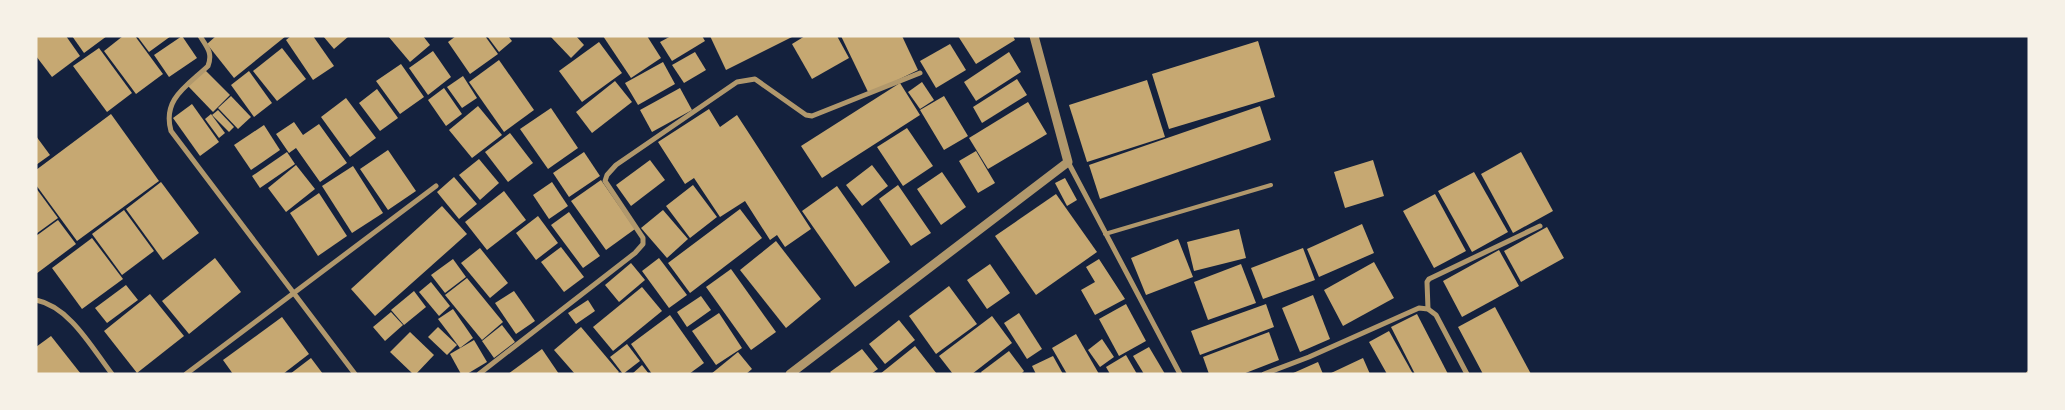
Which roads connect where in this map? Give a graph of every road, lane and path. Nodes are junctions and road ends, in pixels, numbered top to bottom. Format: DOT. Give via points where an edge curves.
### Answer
graph roads {
  1 [pos="200,36"];
  2 [pos="1034,36"];
  3 [pos="920,73"];
  4 [pos="1068,162"];
  5 [pos="1271,185"];
  6 [pos="436,186"];
  7 [pos="1540,226"];
  8 [pos="1105,234"];
  9 [pos="294,292"];
  10 [pos="36,300"];
  11 [pos="1428,309"];
  12 [pos="112,374"];
  13 [pos="186,374"];
  14 [pos="355,374"];
  15 [pos="479,374"];
  16 [pos="790,374"];
  17 [pos="1180,374"];
  18 [pos="1264,374"];
  19 [pos="1467,374"];
  1 -- 9 [label="street" via="210,52 210,60 208,66 172,101 167,117 171,131"];
  2 -- 4 [label="street"];
  3 -- 15 [label="street" via="812,116 755,79 737,82 616,165 607,175 605,181 643,238 635,253"];
  4 -- 8 [label="street"];
  4 -- 16 [label="street"];
  5 -- 8 [label="lane"];
  6 -- 9 [label="street"];
  7 -- 11 [label="street" via="1429,279"];
  8 -- 17 [label="street"];
  9 -- 13 [label="street"];
  9 -- 14 [label="street"];
  10 -- 12 [label="street" via="55,306 70,320"];
  11 -- 18 [label="street" via="1419,308"];
  11 -- 19 [label="street" via="1436,315"];
}
